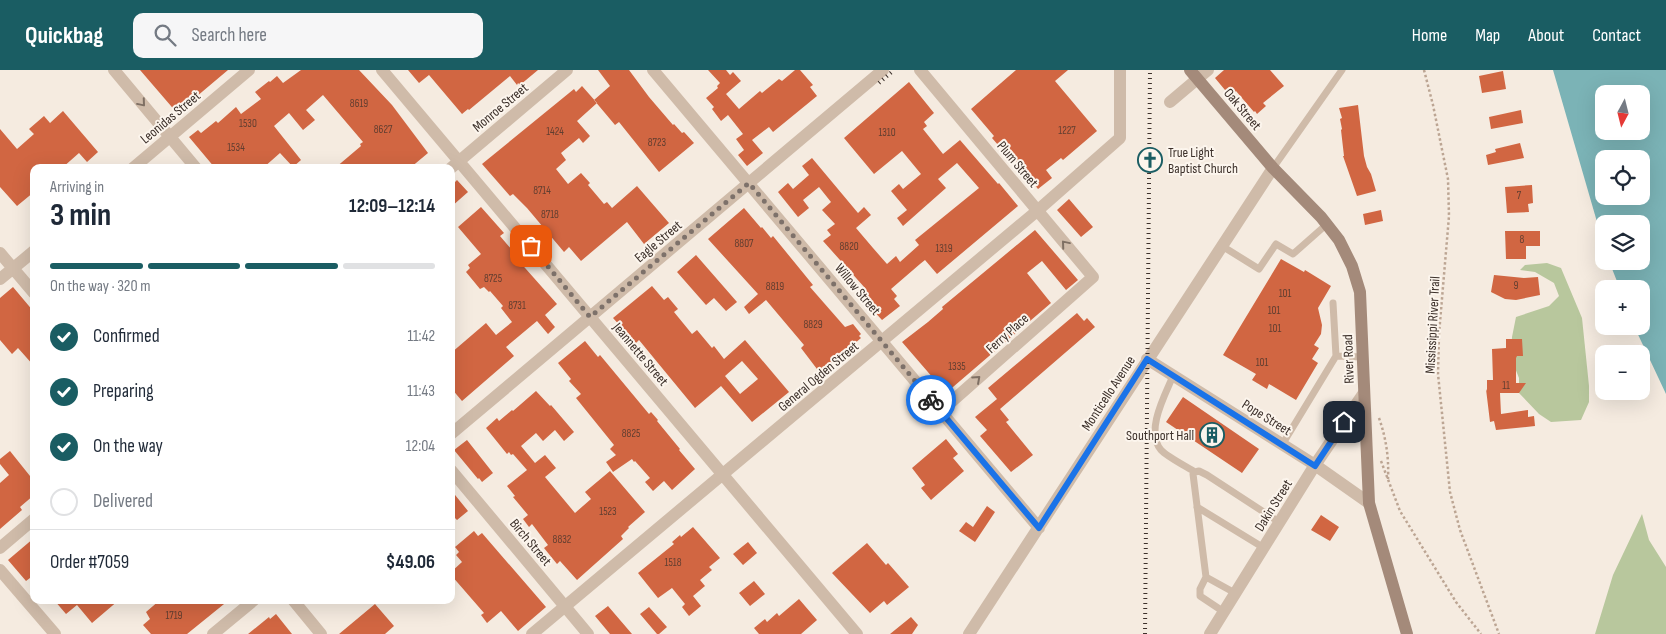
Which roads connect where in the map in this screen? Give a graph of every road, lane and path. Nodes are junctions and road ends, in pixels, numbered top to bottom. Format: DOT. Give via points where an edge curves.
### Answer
graph roads {
  1 [pos="114,70"];
  2 [pos="249,70"];
  3 [pos="382,70"];
  4 [pos="567,70"];
  5 [pos="653,70"];
  6 [pos="883,70"];
  7 [pos="920,70"];
  8 [pos="1120,70"];
  9 [pos="1208,70"];
  10 [pos="1342,70"];
  11 [pos="1424,70"];
  12 [pos="1194,74"];
  13 [pos="1170,102"];
  14 [pos="170,136"];
  15 [pos="138,164"];
  16 [pos="193,164"];
  17 [pos="455,164"];
  18 [pos="1273,168"];
  19 [pos="749,183"];
  20 [pos="1037,211"];
  21 [pos="1327,224"];
  22 [pos="1222,246"];
  23 [pos="0,253"];
  24 [pos="30,254"];
  25 [pos="13,268"];
  26 [pos="1093,277"];
  27 [pos="0,279"];
  28 [pos="30,288"];
  29 [pos="1333,303"];
  30 [pos="590,317"];
  31 [pos="882,341"];
  32 [pos="1336,356"];
  33 [pos="1362,357"];
  34 [pos="1147,359"];
  35 [pos="1173,376"];
  36 [pos="1364,393"];
  37 [pos="941,412"];
  38 [pos="455,431"];
  39 [pos="1282,445"];
  40 [pos="1315,466"];
  41 [pos="1195,472"];
  42 [pos="455,475"];
  43 [pos="723,475"];
  44 [pos="1388,479"];
  45 [pos="1368,503"];
  46 [pos="1197,507"];
  47 [pos="1279,522"];
  48 [pos="30,523"];
  49 [pos="1039,528"];
  50 [pos="0,548"];
  51 [pos="1264,548"];
  52 [pos="0,570"];
  53 [pos="1206,576"];
  54 [pos="1235,593"];
  55 [pos="249,604"];
  56 [pos="295,604"];
  57 [pos="565,606"];
  58 [pos="1224,612"];
  59 [pos="55,634"];
  60 [pos="214,634"];
  61 [pos="321,634"];
  62 [pos="532,634"];
  63 [pos="588,634"];
  64 [pos="857,634"];
  65 [pos="969,634"];
  66 [pos="1210,634"];
  67 [pos="1406,634"];
  68 [pos="1481,634"];
  69 [pos="1499,634"];
  1 -- 14 [label="street, one-way"];
  2 -- 14 [label="street, Leonidas Street"];
  3 -- 17 [label="street, Jeannette Street"];
  4 -- 17 [label="street, Monroe Street"];
  5 -- 19 [label="street, Willow Street"];
  6 -- 19 [label="street, Eagle Street"];
  7 -- 20 [label="street, Plum Street"];
  8 -- 20 [label="street, General Ogden Street" via="1120,138"];
  9 -- 12 [label="street"];
  10 -- 18 [label="lane"];
  11 -- 69 [label="path, Mississippi River Trail" via="1448,179 1449,216 1438,374 1450,492 1460,530"];
  12 -- 13 [label="street"];
  12 -- 18 [label="main road, Oak Street"];
  14 -- 15 [label="street, Leonidas Street"];
  14 -- 16 [label="street"];
  17 -- 30 [label="street, Jeannette Street"];
  18 -- 21 [label="main road, River Road"];
  18 -- 22 [label="street, Monticello Avenue"];
  19 -- 30 [label="street, Eagle Street"];
  19 -- 31 [label="street, Willow Street"];
  26 -- 20 [label="street, Plum Street, one-way"];
  20 -- 31 [label="street, General Ogden Street"];
  21 -- 22 [label="lane" via="1293,254 1276,244 1259,269"];
  21 -- 33 [label="main road, River Road" via="1352,266 1360,292"];
  22 -- 34 [label="street, Monticello Avenue"];
  23 -- 25 [label="street"];
  24 -- 25 [label="street"];
  25 -- 27 [label="street"];
  25 -- 28 [label="street"];
  37 -- 26 [label="street, Ferry Place, one-way"];
  29 -- 32 [label="lane"];
  30 -- 38 [label="street, Eagle Street"];
  30 -- 43 [label="street, Jeannette Street"];
  31 -- 37 [label="street, Willow Street"];
  31 -- 43 [label="street, General Ogden Street"];
  32 -- 33 [label="lane"];
  32 -- 39 [label="lane"];
  33 -- 36 [label="main road, River Road"];
  34 -- 35 [label="street, Pope Street"];
  34 -- 49 [label="street, Monticello Avenue"];
  35 -- 39 [label="street, Pope Street"];
  35 -- 41 [label="lane" via="1156,414 1156,439 1161,450"];
  36 -- 40 [label="street, Dakin Street"];
  36 -- 45 [label="main road, River Road"];
  37 -- 49 [label="street, Willow Street"];
  39 -- 40 [label="street, Pope Street"];
  40 -- 45 [label="street, Pope Street"];
  40 -- 47 [label="street, Dakin Street"];
  41 -- 46 [label="lane"];
  41 -- 47 [label="lane" via="1207,475"];
  42 -- 57 [label="street, Birch Street"];
  43 -- 57 [label="street, General Ogden Street"];
  43 -- 64 [label="street, Jeannette Street"];
  44 -- 68 [label="path" via="1400,511 1456,602"];
  45 -- 67 [label="main road, River Road"];
  46 -- 51 [label="lane"];
  46 -- 53 [label="lane"];
  47 -- 51 [label="street, Dakin Street"];
  48 -- 50 [label="street"];
  49 -- 65 [label="street, Monticello Avenue"];
  51 -- 54 [label="street, Dakin Street"];
  52 -- 59 [label="street"];
  53 -- 54 [label="lane"];
  53 -- 58 [label="lane" via="1200,596"];
  54 -- 58 [label="street, Dakin Street"];
  55 -- 60 [label="street"];
  56 -- 61 [label="street"];
  57 -- 62 [label="street, General Ogden Street"];
  57 -- 63 [label="street, Birch Street"];
  58 -- 66 [label="street, Dakin Street"];
}
